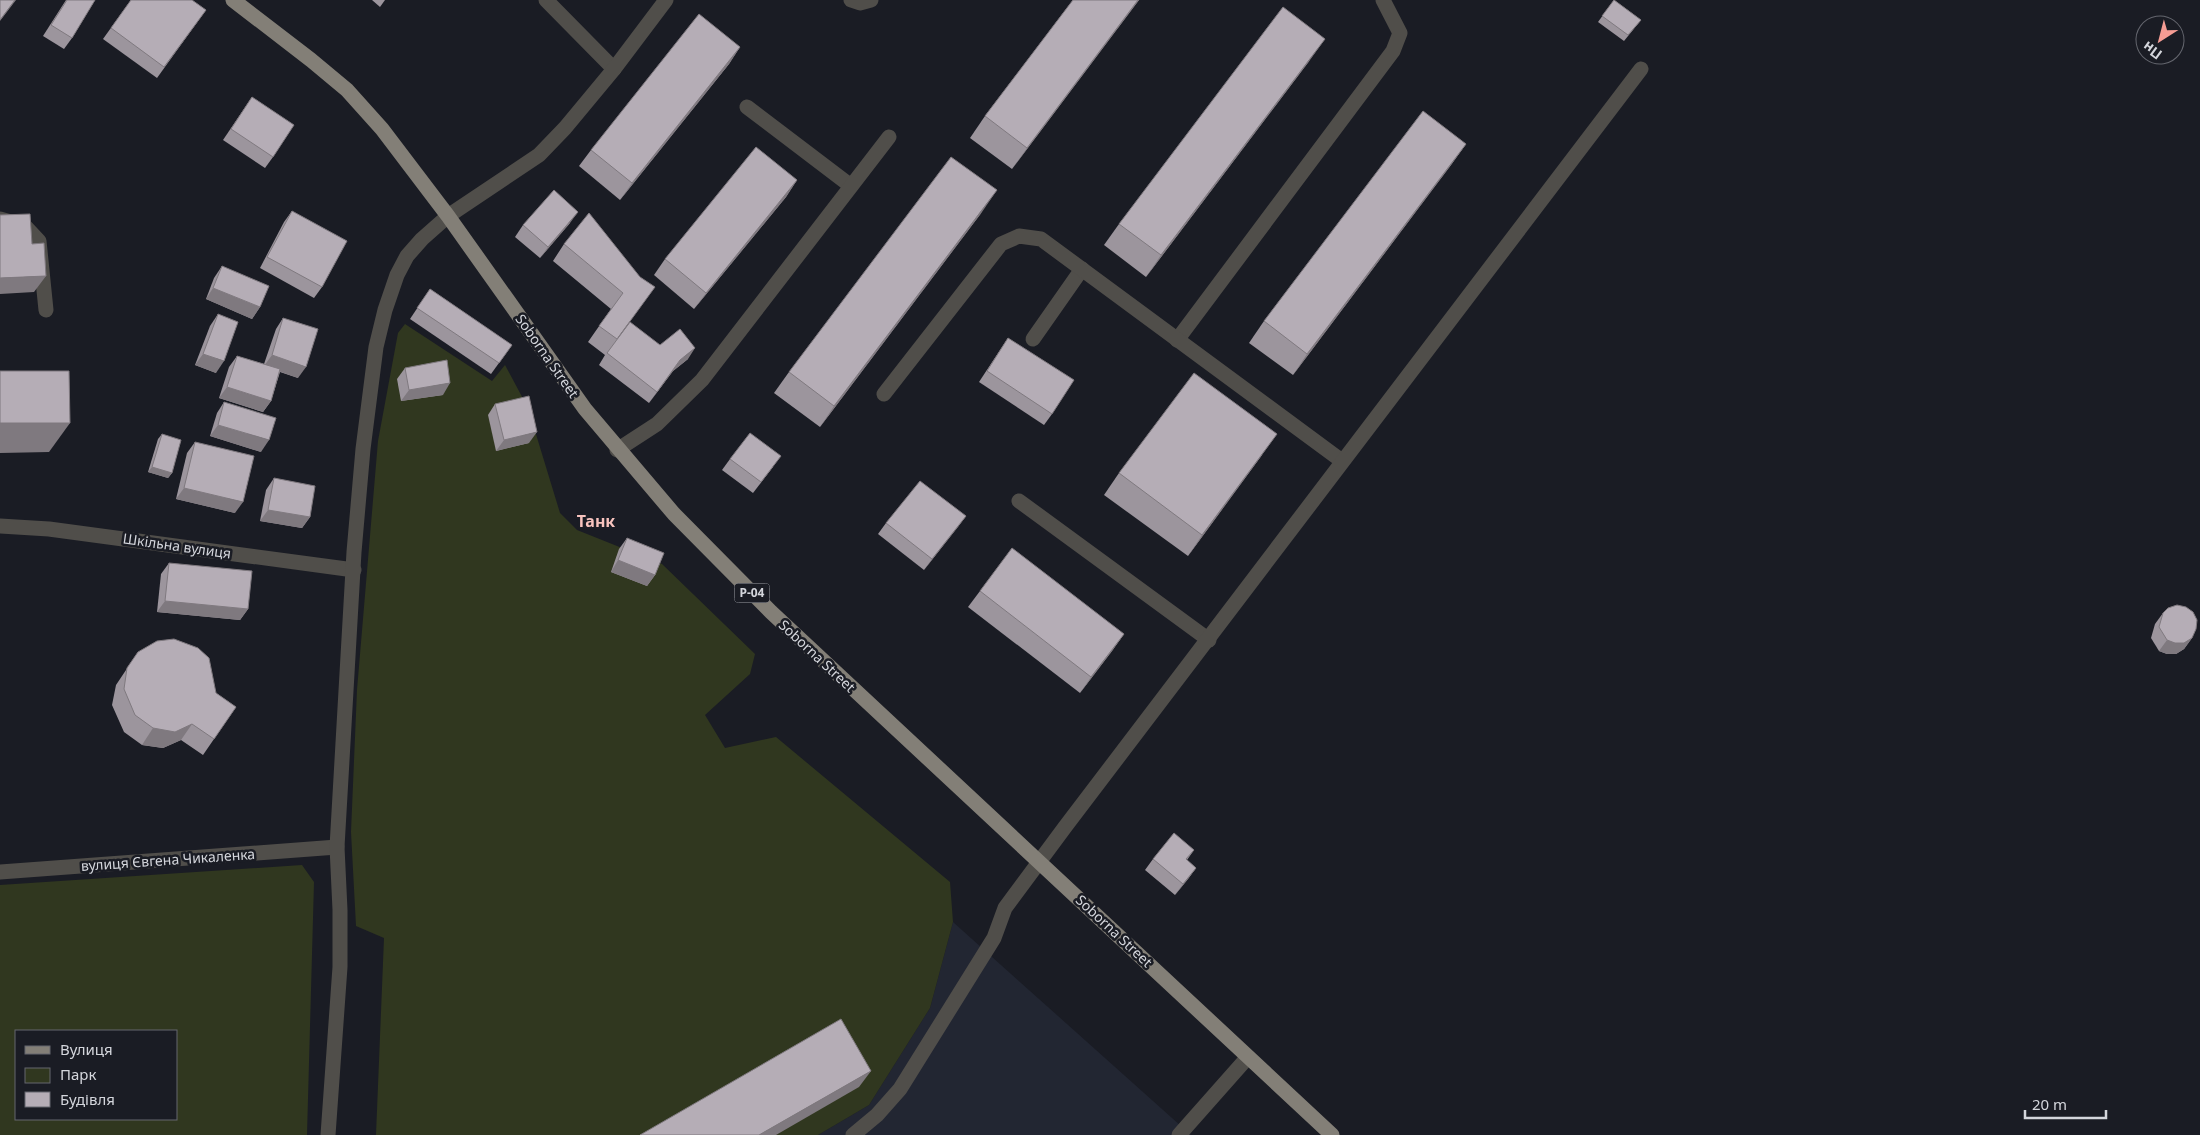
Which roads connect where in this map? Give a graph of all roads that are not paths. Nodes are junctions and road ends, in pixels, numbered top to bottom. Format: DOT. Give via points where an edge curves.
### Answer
graph roads {
  1 [pos="232,0"];
  2 [pos="546,0"];
  3 [pos="666,0"];
  4 [pos="851,0"];
  5 [pos="871,0"];
  6 [pos="1383,0"];
  7 [pos="614,69"];
  8 [pos="1641,69"];
  9 [pos="747,107"];
  10 [pos="889,136"];
  11 [pos="851,186"];
  12 [pos="448,216"];
  13 [pos="0,219"];
  14 [pos="1082,269"];
  15 [pos="46,310"];
  16 [pos="1033,339"];
  17 [pos="1177,340"];
  18 [pos="884,394"];
  19 [pos="617,450"];
  20 [pos="1342,461"];
  21 [pos="1019,501"];
  22 [pos="0,526"];
  23 [pos="354,570"];
  24 [pos="1209,640"];
  25 [pos="336,847"];
  26 [pos="1039,862"];
  27 [pos="0,872"];
  28 [pos="1248,1057"];
  29 [pos="328,1135"];
  30 [pos="853,1135"];
  31 [pos="1179,1135"];
  32 [pos="1332,1135"];
  1 -- 12 [label="main road, Soborna Street / Р-04" via="347,90 382,128"];
  2 -- 7 [label="street"];
  3 -- 7 [label="street"];
  4 -- 5 [label="street" via="860,3"];
  6 -- 17 [label="street" via="1400,33 1394,51"];
  7 -- 12 [label="street" via="539,154"];
  8 -- 20 [label="street"];
  9 -- 11 [label="street"];
  10 -- 11 [label="street"];
  11 -- 19 [label="street" via="702,380 657,424"];
  12 -- 19 [label="main road, Soborna Street / Р-04"];
  12 -- 23 [label="street" via="407,256 385,310 376,347 363,449"];
  13 -- 15 [label="street" via="25,226 39,241"];
  14 -- 16 [label="street"];
  14 -- 17 [label="street"];
  14 -- 18 [label="street" via="1041,238 1019,236 1001,244"];
  17 -- 20 [label="street"];
  19 -- 26 [label="main road, Soborna Street / Р-04" via="674,514 771,612"];
  20 -- 24 [label="street"];
  21 -- 24 [label="street"];
  22 -- 23 [label="street, Шкільна вулиця" via="49,529"];
  23 -- 25 [label="street"];
  24 -- 26 [label="street"];
  25 -- 27 [label="street, вулиця Євгена Чикаленка"];
  25 -- 29 [label="street" via="340,967"];
  26 -- 28 [label="main road, Soborna Street / Р-04"];
  26 -- 30 [label="street" via="1005,908 994,938 900,1089"];
  28 -- 31 [label="street"];
  28 -- 32 [label="main road, Soborna Street / Р-04"];
}
